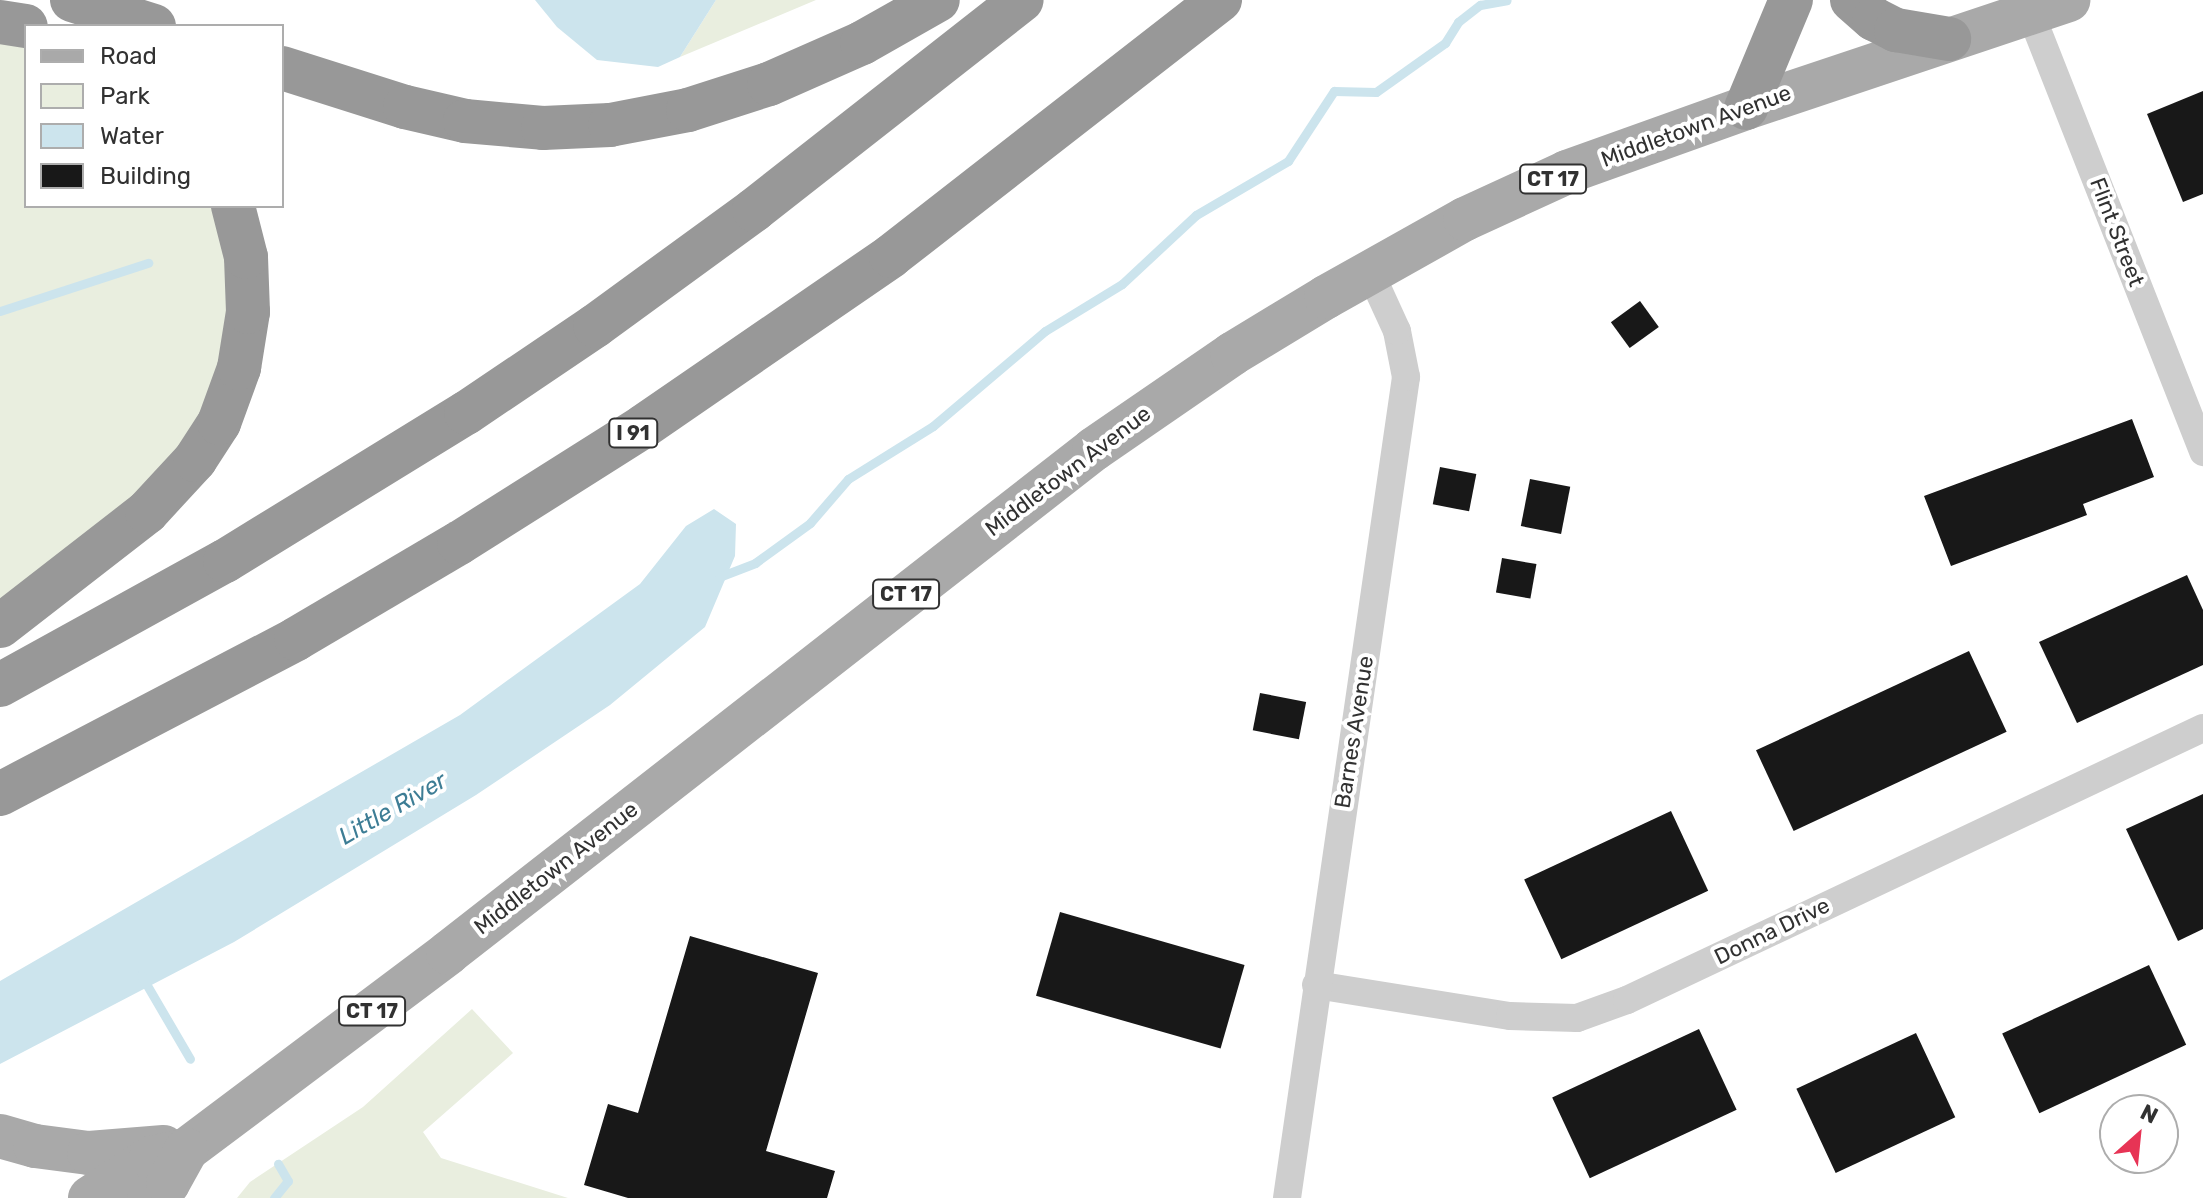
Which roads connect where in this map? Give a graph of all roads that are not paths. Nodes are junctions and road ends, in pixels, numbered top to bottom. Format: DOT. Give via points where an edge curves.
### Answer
graph roads {
  1 [pos="72,0"];
  2 [pos="938,0"];
  3 [pos="1022,0"];
  4 [pos="1220,0"];
  5 [pos="1791,0"];
  6 [pos="1852,0"];
  7 [pos="2049,6"];
  8 [pos="0,22"];
  9 [pos="148,24"];
  10 [pos="24,26"];
  11 [pos="1949,39"];
  12 [pos="284,69"];
  13 [pos="1746,108"];
  14 [pos="234,208"];
  15 [pos="1370,272"];
  16 [pos="2203,452"];
  17 [pos="0,626"];
  18 [pos="0,685"];
  19 [pos="2203,728"];
  20 [pos="0,794"];
  21 [pos="1316,985"];
  22 [pos="0,1136"];
  23 [pos="186,1150"];
  24 [pos="90,1198"];
  25 [pos="149,1198"];
  26 [pos="172,1198"];
  27 [pos="1287,1198"];
  1 -- 9 [label="highway"];
  2 -- 12 [label="highway" via="829,59 745,94 610,125 543,128 465,121"];
  3 -- 18 [label="highway" via="754,210 479,404 238,553"];
  4 -- 20 [label="highway, I 91" via="891,256 606,451 296,639"];
  5 -- 13 [label="highway"];
  6 -- 11 [label="highway" via="1896,30"];
  7 -- 11 [label="main road, Middletown Avenue / CT 17"];
  7 -- 16 [label="street, Flint Street"];
  8 -- 10 [label="highway"];
  11 -- 13 [label="main road, Middletown Avenue / CT 17"];
  13 -- 15 [label="main road, Middletown Avenue / CT 17" via="1567,172 1465,219"];
  14 -- 17 [label="highway" via="246,257 248,312 239,368 219,423 195,460 147,512"];
  15 -- 21 [label="street, Barnes Avenue" via="1397,331 1406,377"];
  15 -- 23 [label="main road, Middletown Avenue / CT 17" via="1232,354 1094,449 448,953"];
  19 -- 21 [label="street, Donna Drive" via="1627,1000 1577,1018 1510,1016"];
  21 -- 27 [label="street, Barnes Avenue"];
  22 -- 23 [label="main road" via="89,1153"];
  23 -- 24 [label="main road, Middletown Avenue" via="151,1158"];
  23 -- 25 [label="main road, Middletown Avenue / CT 17" via="168,1183"];
  23 -- 26 [label="main road"];
}
